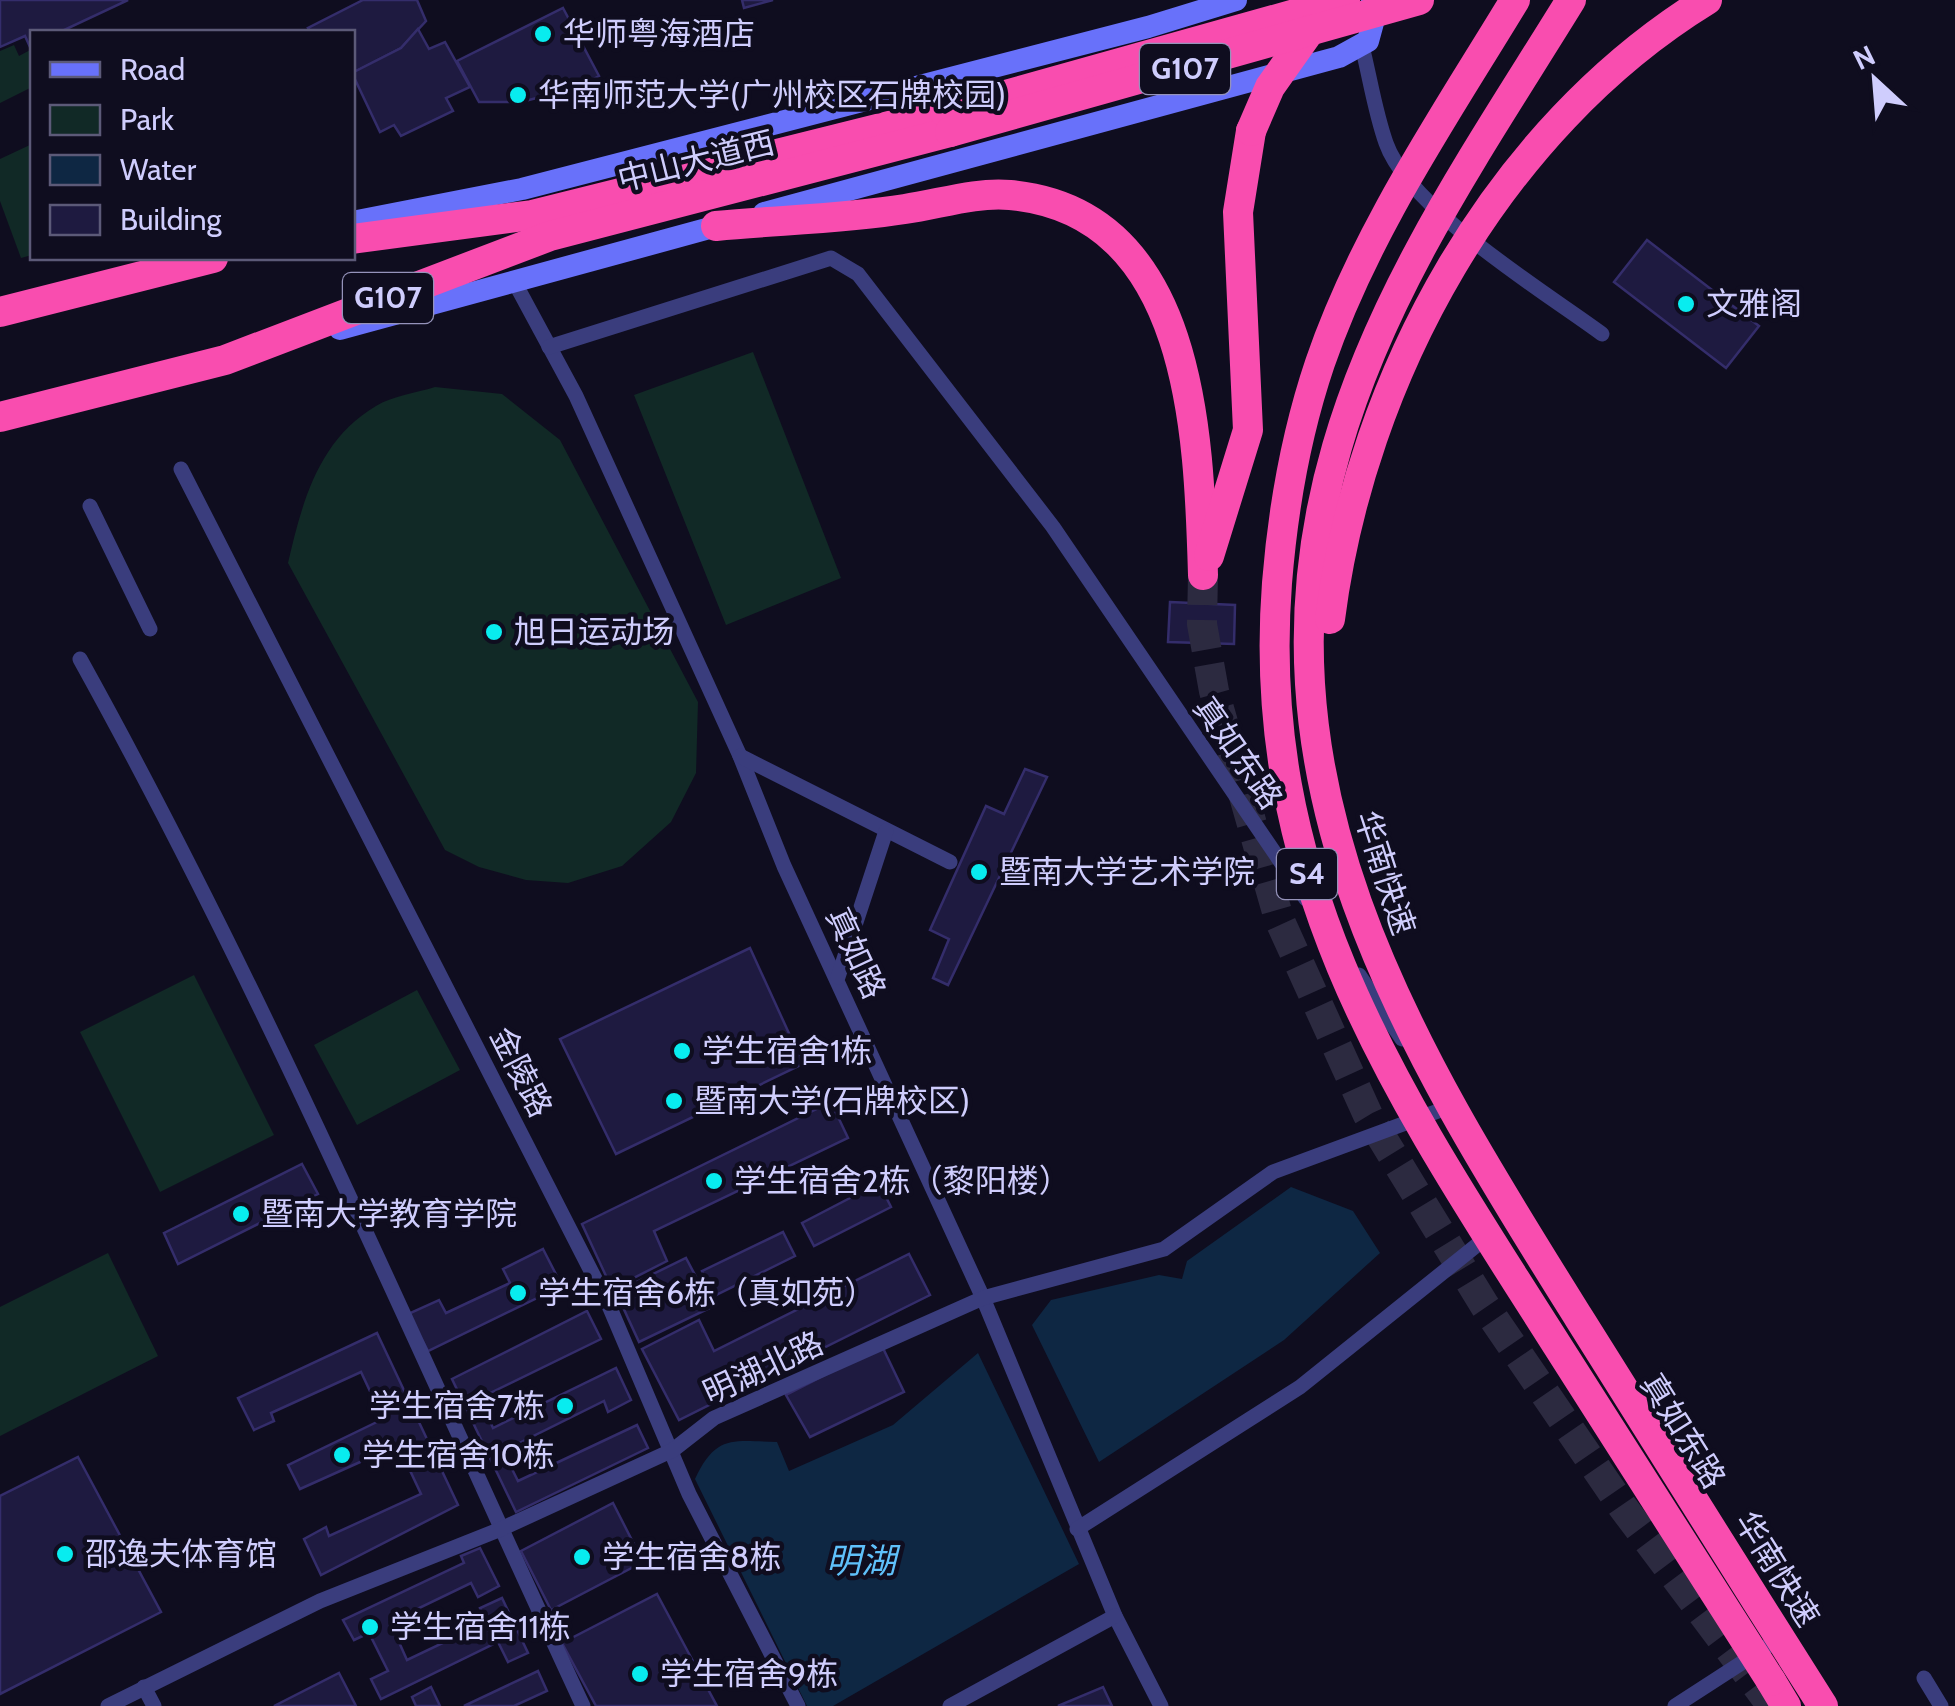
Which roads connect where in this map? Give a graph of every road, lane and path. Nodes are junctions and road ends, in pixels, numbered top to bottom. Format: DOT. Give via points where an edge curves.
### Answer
graph roads {
  1 [pos="1236,0"];
  2 [pos="1306,0"];
  3 [pos="1420,0"];
  4 [pos="1515,0"];
  5 [pos="1571,0"];
  6 [pos="1707,0"];
  7 [pos="1366,2"];
  8 [pos="1362,46"];
  9 [pos="1301,68"];
  10 [pos="947,122"];
  11 [pos="355,221"];
  12 [pos="716,226"];
  13 [pos="355,240"];
  14 [pos="201,260"];
  15 [pos="515,283"];
  16 [pos="0,312"];
  17 [pos="1602,334"];
  18 [pos="549,346"];
  19 [pos="225,360"];
  20 [pos="0,417"];
  21 [pos="181,469"];
  22 [pos="90,506"];
  23 [pos="150,629"];
  24 [pos="80,659"];
  25 [pos="740,756"];
  26 [pos="1318,756"];
  27 [pos="886,831"];
  28 [pos="950,862"];
  29 [pos="838,977"];
  30 [pos="1450,1107"];
  31 [pos="1516,1214"];
  32 [pos="983,1298"];
  33 [pos="674,1450"];
  34 [pos="501,1529"];
  35 [pos="1077,1529"];
  36 [pos="1115,1616"];
  37 [pos="1775,1631"];
  38 [pos="1924,1678"];
  39 [pos="144,1687"];
  40 [pos="108,1706"];
  41 [pos="154,1706"];
  42 [pos="583,1706"];
  43 [pos="798,1706"];
  44 [pos="950,1706"];
  45 [pos="1161,1706"];
  46 [pos="1675,1706"];
  47 [pos="1786,1706"];
  48 [pos="1823,1706"];
  49 [pos="1838,1706"];
  50 [pos="1941,1706"];
  1 -- 11 [label="main road" via="522,189"];
  2 -- 9 [label="main road" via="1317,14 1319,34"];
  3 -- 10 [label="highway, 中山大道西 / G107, bridge"];
  4 -- 47 [label="highway, 华南快速 / S4, bridge" via="1390,208 1309,397 1278,568 1274,653 1282,770 1303,862 1336,956 1435,1156"];
  5 -- 26 [label="highway, 华南快速 / S4, bridge" via="1421,247 1348,412 1324,503 1311,613"];
  6 -- 26 [label="highway, bridge" via="1613,70 1522,164 1477,228 1414,341 1375,432 1342,540"];
  7 -- 8 [label="main road" via="1373,30"];
  7 -- 10 [label="highway, 中山大道西 / G107, bridge"];
  7 -- 12 [label="highway, bridge" via="1313,27 1259,110 1245,156 1238,232 1248,430 1203,574 1200,478 1188,399 1164,312 1134,258 1088,220 1030,198 986,195"];
  8 -- 9 [label="main road"];
  8 -- 17 [label="street" via="1386,144 1399,168 1430,204"];
  9 -- 12 [label="main road"];
  10 -- 13 [label="highway, 中山大道西 / G107" via="532,215"];
  10 -- 19 [label="highway, 中山大道西 / G107" via="550,236"];
  12 -- 15 [label="main road"];
  14 -- 16 [label="highway"];
  15 -- 18 [label="street, 真如路"];
  15 -- 19 [label="main road"];
  18 -- 25 [label="street, 真如路"];
  18 -- 30 [label="street, 真如东路" via="831,258 858,274 1053,527"];
  19 -- 20 [label="highway, 中山大道西 / G107"];
  21 -- 33 [label="street, 金陵路" via="610,1308"];
  22 -- 23 [label="street"];
  24 -- 34 [label="street" via="162,808 317,1127"];
  25 -- 27 [label="street"];
  25 -- 29 [label="street, 真如路"];
  26 -- 37 [label="highway, 华南快速 / S4, bridge" via="1351,896 1414,1041"];
  27 -- 28 [label="street"];
  27 -- 29 [label="street"];
  29 -- 32 [label="street, 真如路"];
  30 -- 31 [label="street, 真如东路"];
  30 -- 32 [label="street, 明湖北路" via="1274,1172 1164,1249"];
  31 -- 35 [label="street" via="1300,1387"];
  31 -- 37 [label="street, 真如东路"];
  32 -- 33 [label="street, 明湖北路" via="714,1418"];
  32 -- 35 [label="street, 真如路"];
  33 -- 34 [label="street, 明湖北路"];
  33 -- 43 [label="street, 金陵路" via="689,1494"];
  34 -- 39 [label="street, 明湖北路" via="320,1600"];
  34 -- 42 [label="street"];
  35 -- 36 [label="street, 真如路"];
  36 -- 44 [label="street"];
  36 -- 45 [label="street, 真如路"];
  37 -- 46 [label="street"];
  37 -- 48 [label="highway, 华南快速 / S4, bridge"];
  37 -- 49 [label="highway, bridge"];
  38 -- 50 [label="street"];
  39 -- 40 [label="street, 明湖北路"];
  39 -- 41 [label="street"];
}
